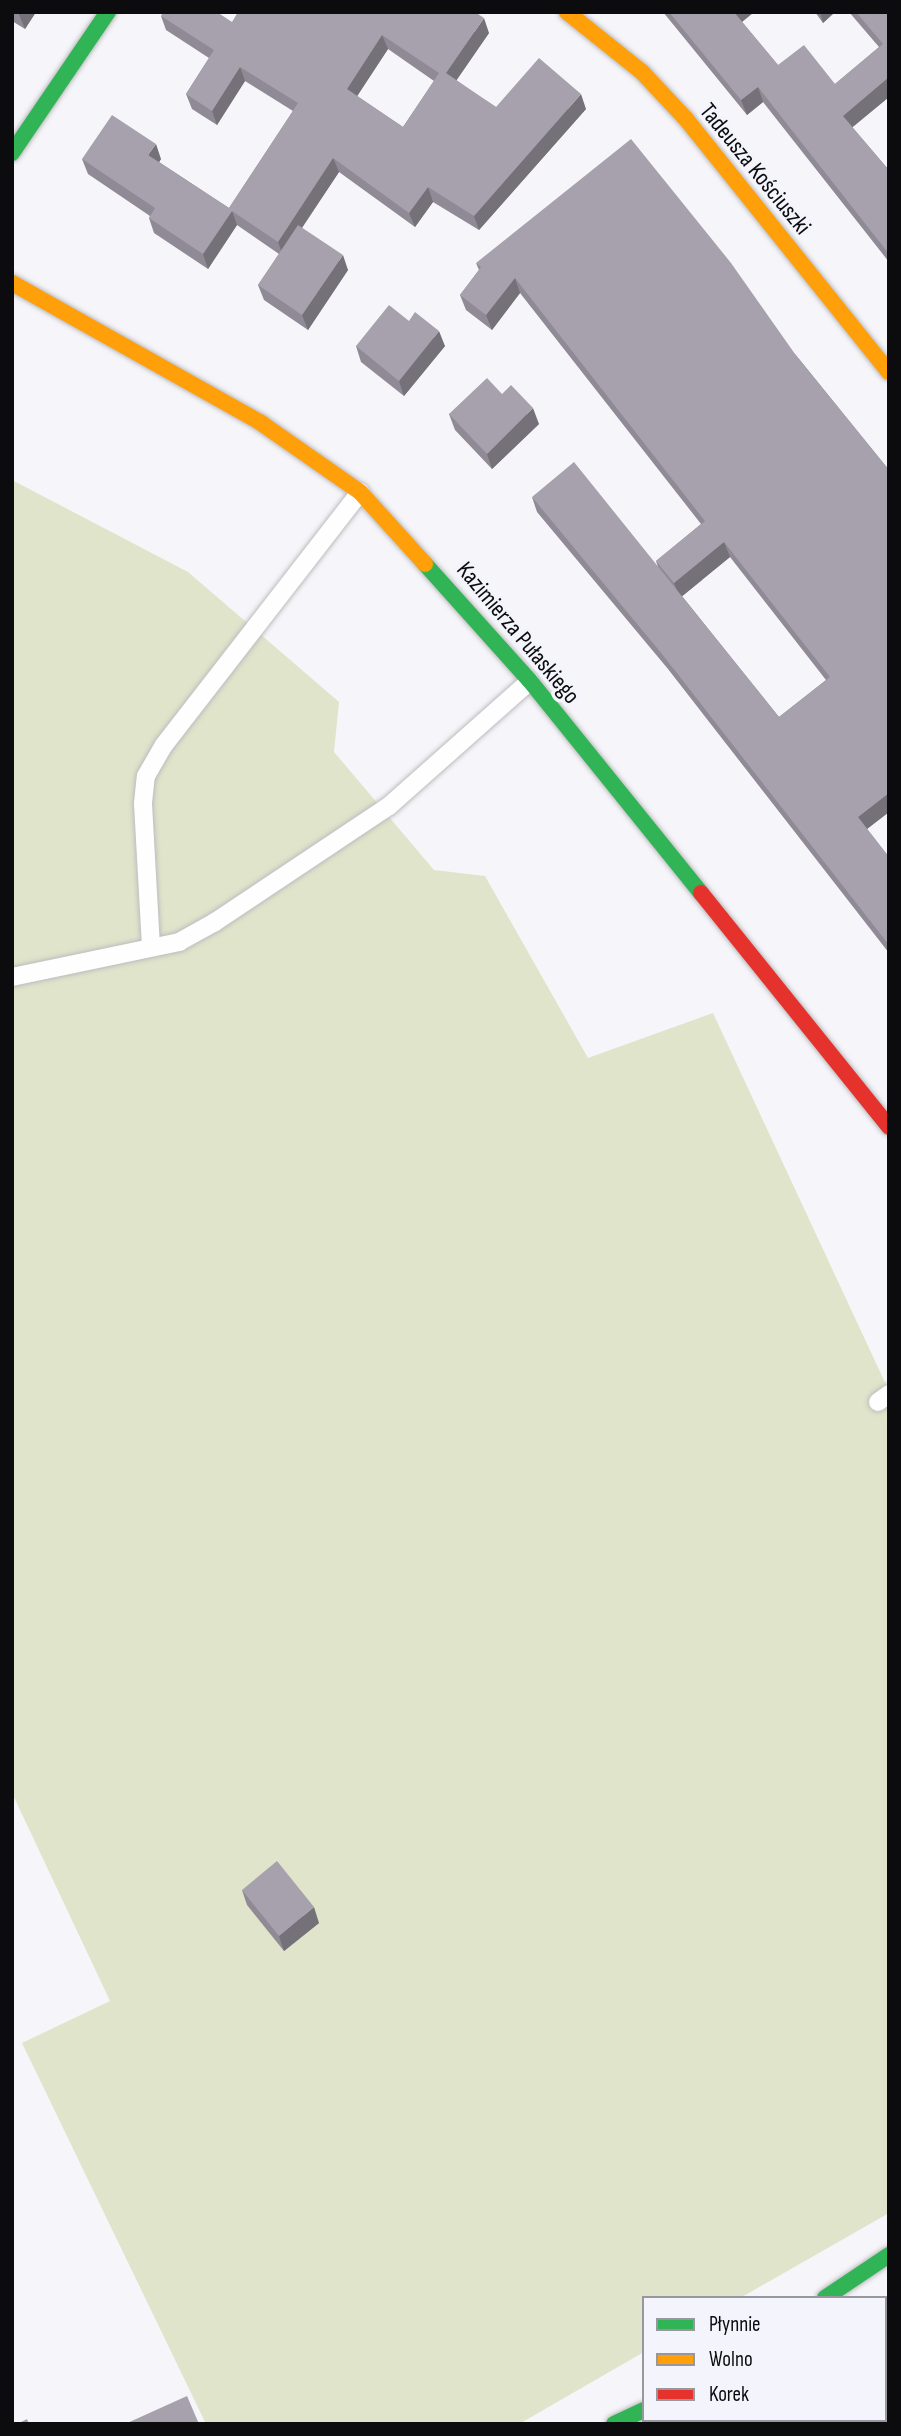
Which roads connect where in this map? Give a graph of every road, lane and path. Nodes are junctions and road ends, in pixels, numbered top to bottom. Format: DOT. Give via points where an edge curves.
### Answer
graph roads {
  1 [pos="108,12"];
  2 [pos="566,12"];
  3 [pos="12,153"];
  4 [pos="12,283"];
  5 [pos="889,372"];
  6 [pos="360,492"];
  7 [pos="530,681"];
  8 [pos="151,947"];
  9 [pos="12,977"];
  10 [pos="889,1127"];
  11 [pos="889,2255"];
  12 [pos="828,2296"];
  13 [pos="642,2411"];
  14 [pos="614,2424"];
  1 -- 3 [label="street"];
  2 -- 5 [label="street, Tadeusza Kościuszki" via="642,72 686,119"];
  4 -- 6 [label="street, Kazimierza Pułaskiego" via="261,422"];
  6 -- 7 [label="street, Kazimierza Pułaskiego" via="401,531"];
  6 -- 8 [label="lane" via="164,745 146,776 143,803"];
  7 -- 8 [label="lane" via="384,809 215,922 179,942"];
  7 -- 10 [label="street, Kazimierza Pułaskiego"];
  8 -- 9 [label="lane"];
  11 -- 12 [label="street"];
  13 -- 14 [label="street"];
}
